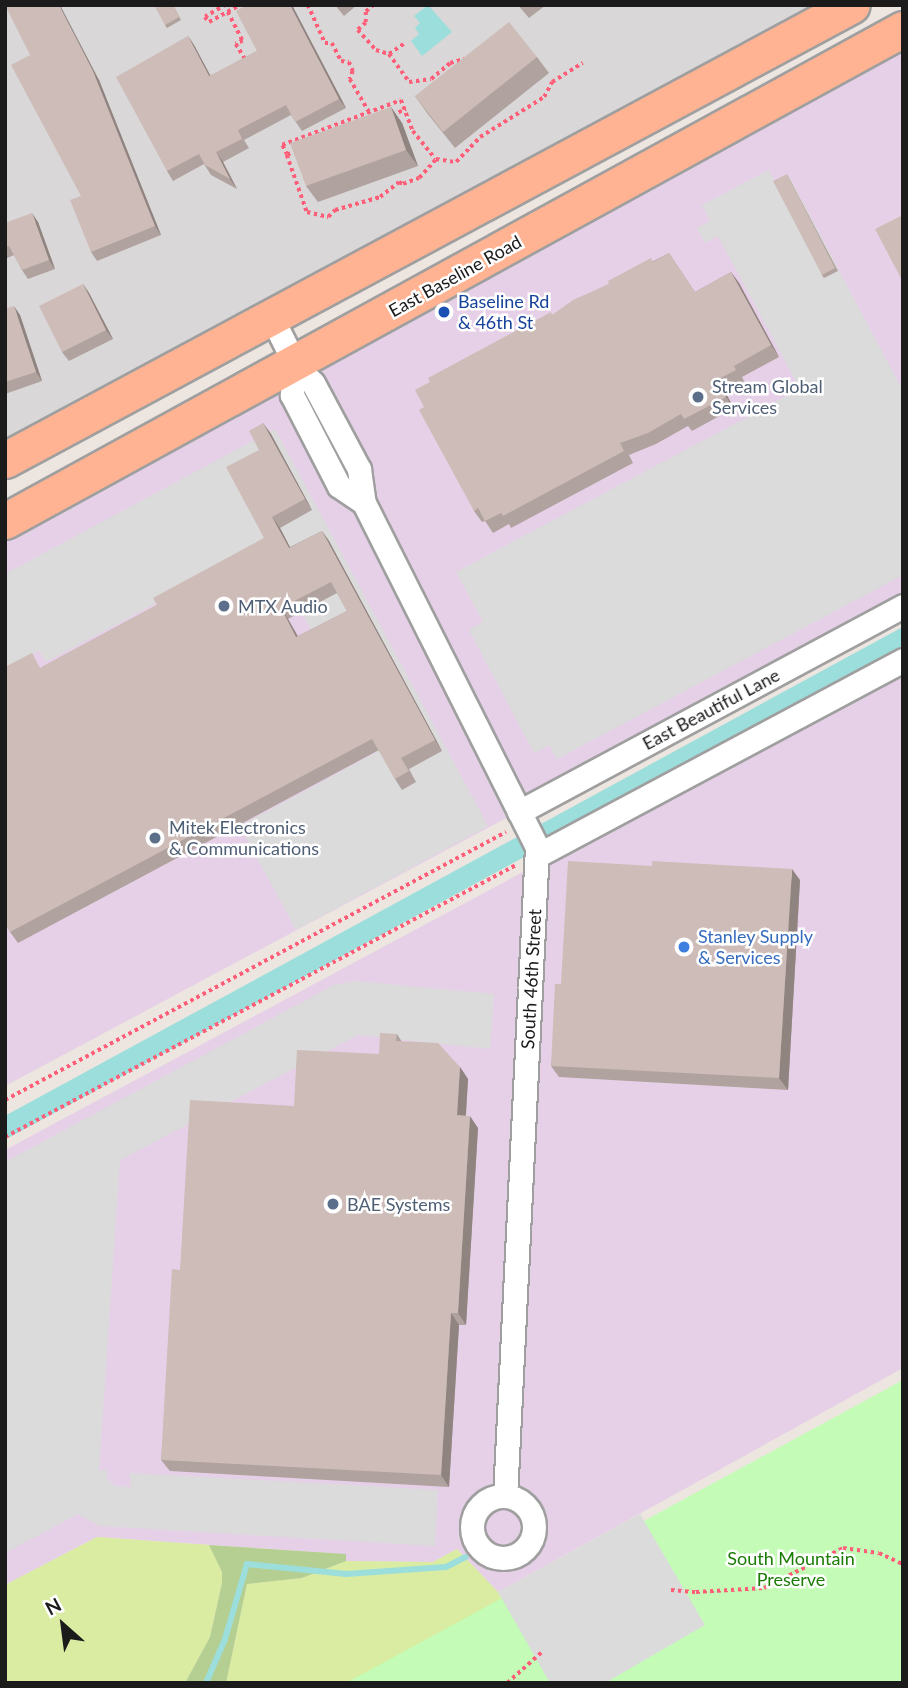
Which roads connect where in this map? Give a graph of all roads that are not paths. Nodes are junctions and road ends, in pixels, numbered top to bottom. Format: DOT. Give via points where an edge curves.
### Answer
graph roads {
  1 [pos="852,5"];
  2 [pos="903,29"];
  3 [pos="652,112"];
  4 [pos="674,155"];
  5 [pos="271,316"];
  6 [pos="295,364"];
  7 [pos="5,460"];
  8 [pos="8,510"];
  9 [pos="903,606"];
  10 [pos="903,660"];
  11 [pos="529,833"];
  12 [pos="505,1496"];
  1 -- 3 [label="main road"];
  2 -- 4 [label="main road, East Baseline Road"];
  3 -- 4 [label="main road"];
  3 -- 5 [label="main road"];
  4 -- 6 [label="main road, East Baseline Road"];
  5 -- 6 [label="street, South 46th Street"];
  5 -- 7 [label="main road"];
  6 -- 8 [label="main road, East Baseline Road"];
  6 -- 11 [label="street, South 46th Street" via="313,383 359,469 364,503"];
  9 -- 11 [label="street, East Beautiful Lane"];
  10 -- 11 [label="street"];
  11 -- 12 [label="street, South 46th Street"];
}
